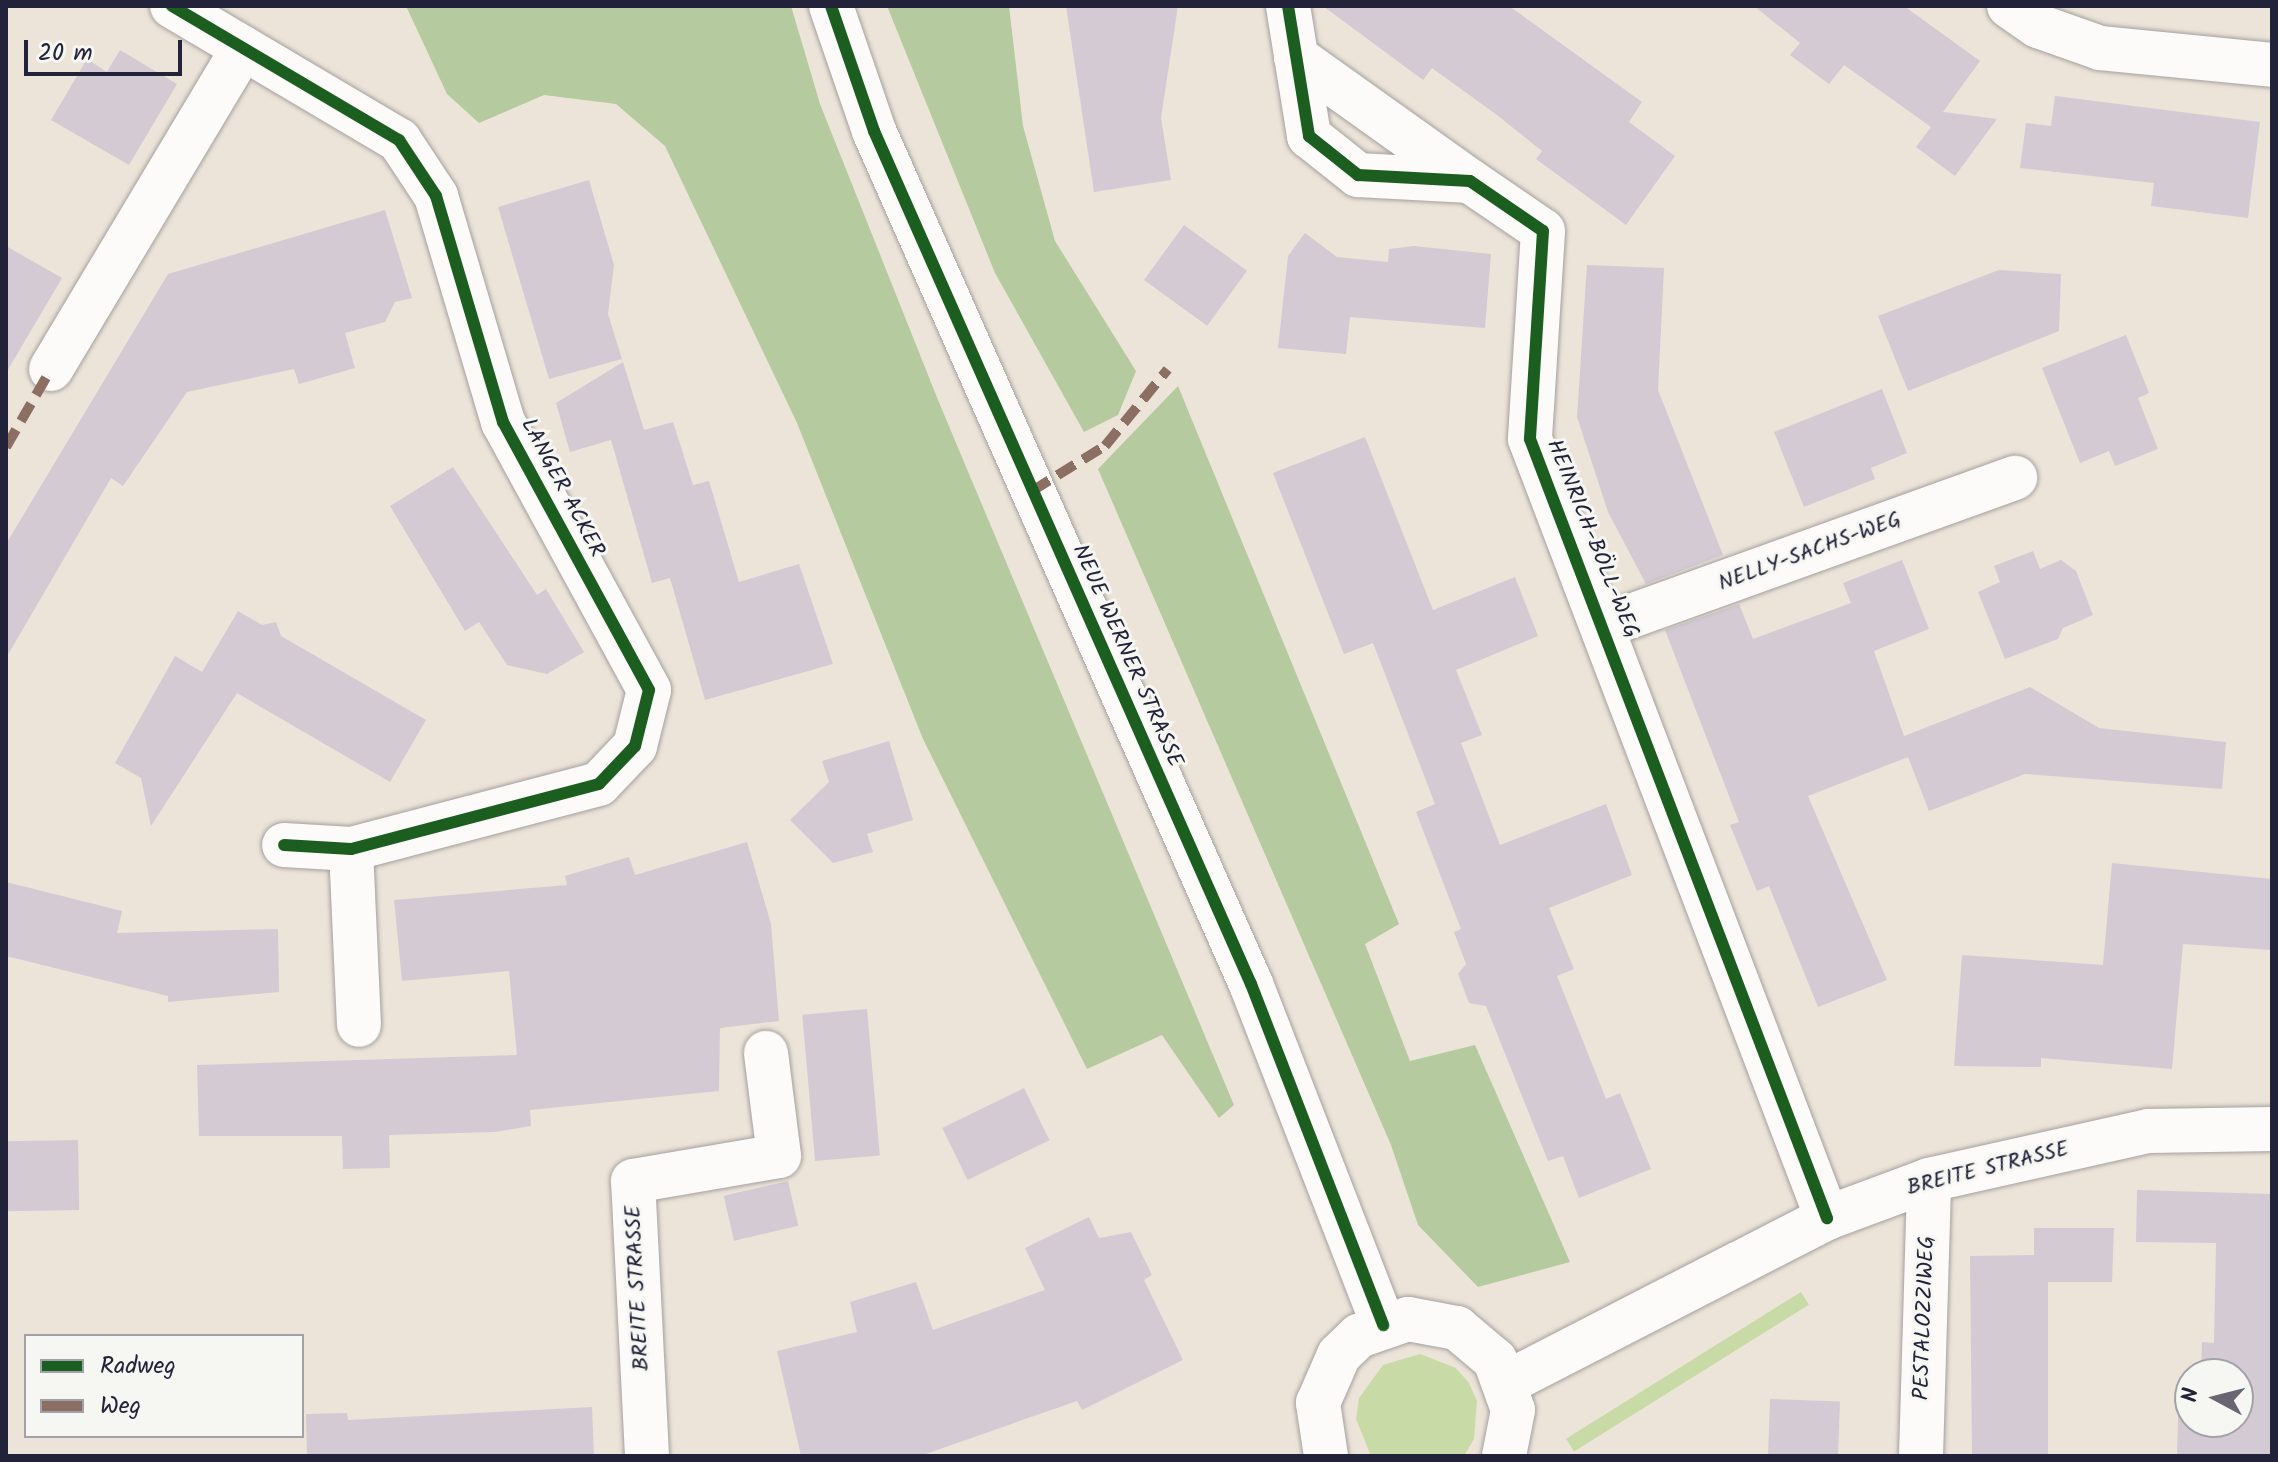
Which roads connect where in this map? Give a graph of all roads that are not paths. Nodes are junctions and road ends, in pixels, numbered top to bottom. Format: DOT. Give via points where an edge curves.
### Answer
graph roads {
  1 [pos="172,6"];
  2 [pos="831,6"];
  3 [pos="1288,6"];
  4 [pos="2009,6"];
  5 [pos="243,48"];
  6 [pos="1296,57"];
  7 [pos="2272,65"];
  8 [pos="1470,181"];
  9 [pos="51,369"];
  10 [pos="2015,478"];
  11 [pos="1606,625"];
  12 [pos="284,845"];
  13 [pos="351,849"];
  14 [pos="359,1025"];
  15 [pos="766,1053"];
  16 [pos="2272,1129"];
  17 [pos="1929,1180"];
  18 [pos="1827,1218"];
  19 [pos="1383,1325"];
  20 [pos="1506,1383"];
  21 [pos="647,1456"];
  22 [pos="1326,1456"];
  23 [pos="1504,1456"];
  24 [pos="1921,1456"];
  1 -- 5 [label="street, LANGER ACKER"];
  2 -- 19 [label="street, NEUE WERNER STRASSE" via="874,131 1251,984"];
  3 -- 6 [label="street"];
  4 -- 7 [label="street" via="2038,26 2100,48"];
  5 -- 9 [label="street"];
  5 -- 13 [label="street, LANGER ACKER" via="399,140 436,196 503,422 649,690 635,746 599,784"];
  6 -- 8 [label="street, HEINRICH-BÖLL-WEG"];
  6 -- 8 [label="street" via="1309,136 1358,175"];
  8 -- 11 [label="street, HEINRICH-BÖLL-WEG" via="1543,231 1530,439"];
  10 -- 11 [label="street, NELLY-SACHS-WEG"];
  11 -- 18 [label="street, HEINRICH-BÖLL-WEG"];
  12 -- 13 [label="street, LANGER ACKER"];
  13 -- 14 [label="street"];
  15 -- 21 [label="street, BREITE STRASSE" via="779,1156 633,1181"];
  16 -- 17 [label="street, BREITE STRASSE" via="2148,1131"];
  17 -- 18 [label="street, BREITE STRASSE"];
  17 -- 24 [label="street, PESTALOZZIWEG"];
  18 -- 20 [label="street, BREITE STRASSE"];
  19 -- 20 [label="street" via="1433,1320 1457,1328 1495,1360"];
  19 -- 22 [label="street" via="1339,1355 1326,1378 1318,1417"];
  20 -- 23 [label="street" via="1513,1410"];
}
